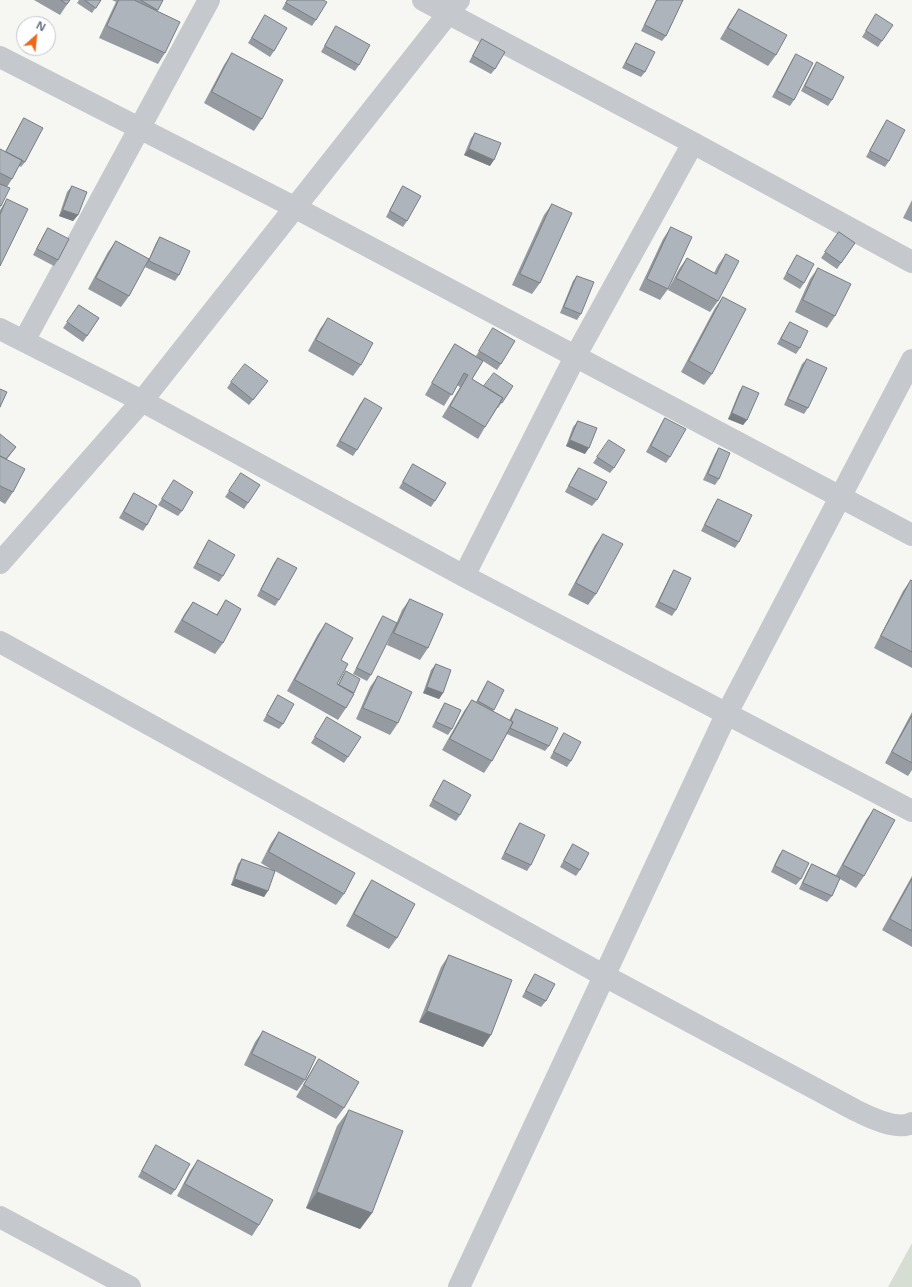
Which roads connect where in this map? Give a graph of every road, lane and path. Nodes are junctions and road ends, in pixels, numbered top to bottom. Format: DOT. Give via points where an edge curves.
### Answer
graph roads {
  1 [pos="209,0"];
  2 [pos="423,0"];
  3 [pos="454,7"];
  4 [pos="0,57"];
  5 [pos="139,126"];
  6 [pos="693,142"];
  7 [pos="294,207"];
  8 [pos="912,262"];
  9 [pos="0,329"];
  10 [pos="24,341"];
  11 [pos="576,355"];
  12 [pos="912,360"];
  13 [pos="142,401"];
  14 [pos="839,497"];
  15 [pos="912,534"];
  16 [pos="0,563"];
  17 [pos="464,576"];
  18 [pos="0,642"];
  19 [pos="726,715"];
  20 [pos="912,811"];
  21 [pos="603,975"];
  22 [pos="912,1123"];
  23 [pos="0,1217"];
  24 [pos="130,1287"];
  25 [pos="458,1287"];
  1 -- 5 [label="street"];
  2 -- 3 [label="street"];
  3 -- 6 [label="street"];
  3 -- 7 [label="street"];
  4 -- 5 [label="street"];
  5 -- 7 [label="street"];
  5 -- 10 [label="street"];
  6 -- 8 [label="street"];
  6 -- 11 [label="street"];
  7 -- 11 [label="street"];
  7 -- 13 [label="street"];
  9 -- 10 [label="street"];
  10 -- 13 [label="street"];
  11 -- 14 [label="street"];
  11 -- 17 [label="street"];
  12 -- 14 [label="street"];
  13 -- 16 [label="street"];
  13 -- 17 [label="street"];
  14 -- 15 [label="street"];
  14 -- 19 [label="street"];
  17 -- 19 [label="street"];
  18 -- 21 [label="street"];
  19 -- 20 [label="street"];
  19 -- 21 [label="street"];
  21 -- 22 [label="street" via="873,1119 907,1126"];
  21 -- 25 [label="street"];
  23 -- 24 [label="street"];
}
